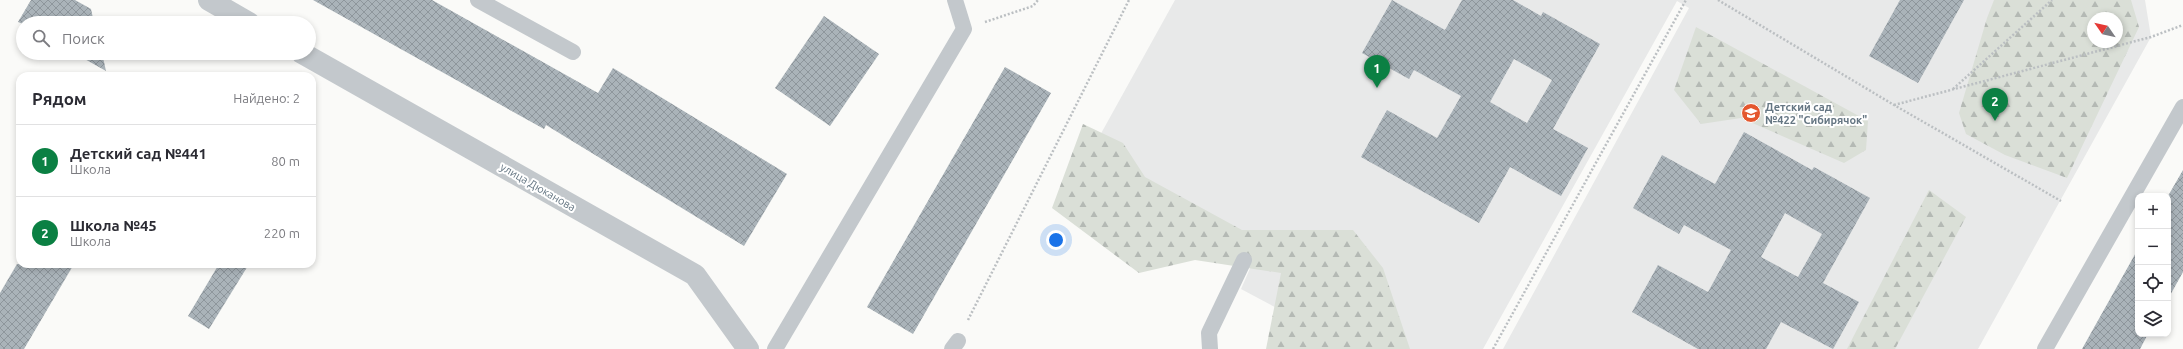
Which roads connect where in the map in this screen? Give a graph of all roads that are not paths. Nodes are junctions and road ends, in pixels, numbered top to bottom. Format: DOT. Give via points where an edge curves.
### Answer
graph roads {
  1 [pos="208,0"];
  2 [pos="478,0"];
  3 [pos="955,0"];
  4 [pos="237,16"];
  5 [pos="573,52"];
  6 [pos="314,60"];
  7 [pos="2183,107"];
  8 [pos="1244,260"];
  9 [pos="748,349"];
  10 [pos="775,349"];
  11 [pos="1210,349"];
  12 [pos="2045,349"];
  1 -- 4 [label="street"];
  2 -- 5 [label="lane"];
  3 -- 10 [label="lane" via="964,29"];
  6 -- 9 [label="street, улица Дюканова" via="695,275"];
  7 -- 12 [label="lane"];
  8 -- 11 [label="lane" via="1209,333"];
}
